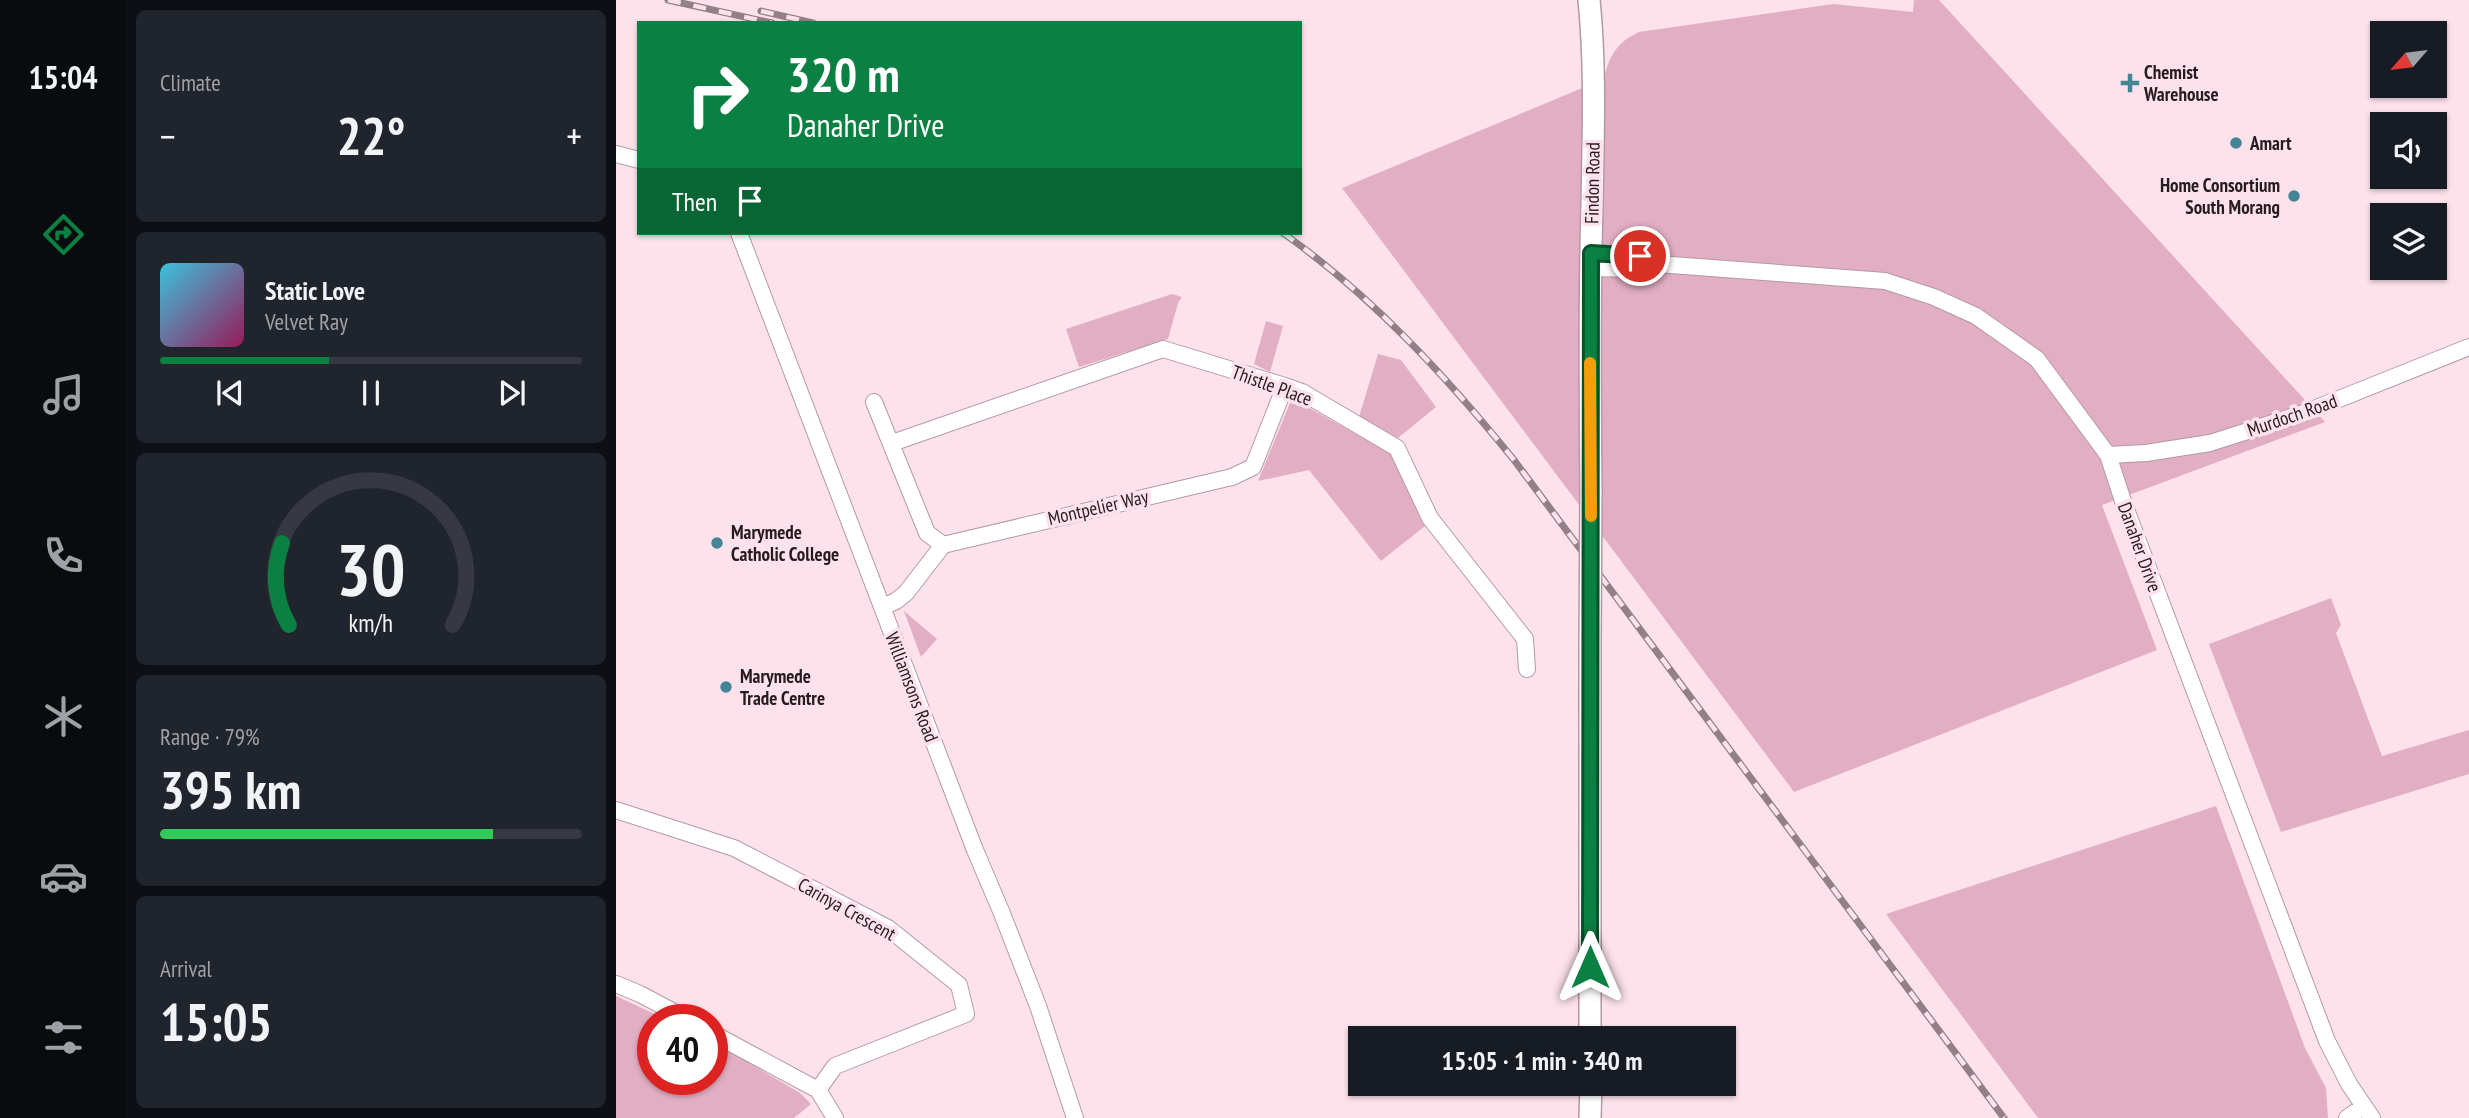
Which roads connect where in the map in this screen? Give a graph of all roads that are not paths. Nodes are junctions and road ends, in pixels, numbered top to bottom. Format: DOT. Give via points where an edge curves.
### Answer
graph roads {
  1 [pos="1589,0"];
  2 [pos="616,154"];
  3 [pos="637,159"];
  4 [pos="732,235"];
  5 [pos="740,235"];
  6 [pos="747,256"];
  7 [pos="1591,260"];
  8 [pos="2469,347"];
  9 [pos="1285,386"];
  10 [pos="874,402"];
  11 [pos="892,443"];
  12 [pos="2108,455"];
  13 [pos="943,545"];
  14 [pos="882,607"];
  15 [pos="1527,669"];
  16 [pos="616,810"];
  17 [pos="616,984"];
  18 [pos="659,1004"];
  19 [pos="1590,1026"];
  20 [pos="728,1042"];
  21 [pos="818,1090"];
  22 [pos="1591,1096"];
  23 [pos="2368,1112"];
  24 [pos="835,1118"];
  25 [pos="1074,1118"];
  26 [pos="1590,1118"];
  27 [pos="2347,1118"];
  1 -- 7 [label="street, Findon Road"];
  2 -- 3 [label="street"];
  4 -- 6 [label="street, Williamsons Road"];
  5 -- 6 [label="street, Williamsons Road"];
  6 -- 14 [label="street, Williamsons Road"];
  7 -- 12 [label="street, Danaher Drive" via="1640,256 1658,264 1885,281 1934,297 1976,316 2037,359"];
  7 -- 19 [label="street, Findon Road, bridge"];
  8 -- 12 [label="street, Murdoch Road" via="2304,413 2210,443"];
  9 -- 11 [label="street, Thistle Place" via="1163,349"];
  9 -- 13 [label="street, Montpelier Way" via="1253,467 1247,471"];
  9 -- 15 [label="street, Thistle Place" via="1397,447 1430,518 1525,639"];
  10 -- 11 [label="street"];
  11 -- 13 [label="street" via="927,533"];
  12 -- 23 [label="street, Danaher Drive" via="2327,1041"];
  13 -- 14 [label="street" via="906,593"];
  14 -- 25 [label="street, Williamsons Road" via="1038,1006"];
  16 -- 21 [label="street, Carinya Crescent" via="734,848 888,928 960,985 966,1014 835,1066"];
  17 -- 18 [label="street"];
  20 -- 21 [label="street"];
  21 -- 24 [label="street"];
  22 -- 26 [label="street"];
  23 -- 27 [label="street"];
}
